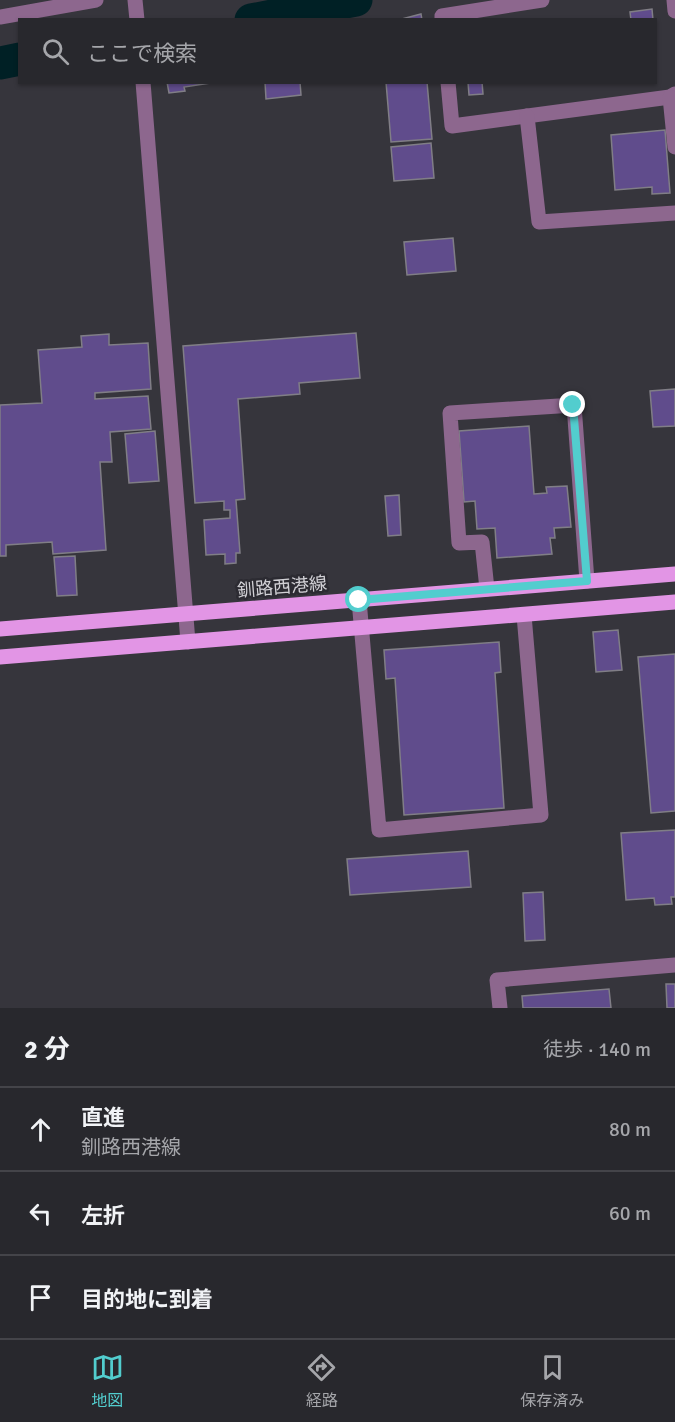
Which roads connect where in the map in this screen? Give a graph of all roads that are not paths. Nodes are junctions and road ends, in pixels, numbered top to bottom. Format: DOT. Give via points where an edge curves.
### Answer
graph roads {
  1 [pos="96,0"];
  2 [pos="135,0"];
  3 [pos="542,0"];
  4 [pos="674,0"];
  5 [pos="62,3"];
  6 [pos="675,11"];
  7 [pos="0,17"];
  8 [pos="137,18"];
  9 [pos="442,18"];
  10 [pos="143,84"];
  11 [pos="448,84"];
  12 [pos="672,96"];
  13 [pos="527,116"];
  14 [pos="675,147"];
  15 [pos="675,213"];
  16 [pos="675,574"];
  17 [pos="587,581"];
  18 [pos="487,589"];
  19 [pos="359,600"];
  20 [pos="675,602"];
  21 [pos="186,614"];
  22 [pos="524,615"];
  23 [pos="0,629"];
  24 [pos="362,629"];
  25 [pos="188,642"];
  26 [pos="0,657"];
  27 [pos="675,965"];
  28 [pos="500,1008"];
  1 -- 5 [label="street"];
  2 -- 8 [label="street"];
  3 -- 9 [label="street"];
  4 -- 6 [label="street"];
  5 -- 7 [label="street"];
  10 -- 21 [label="street"];
  11 -- 13 [label="street" via="452,126"];
  12 -- 13 [label="street"];
  12 -- 14 [label="street"];
  13 -- 15 [label="street" via="539,222"];
  16 -- 17 [label="main road, 釧路西港線"];
  17 -- 18 [label="main road, 釧路西港線"];
  17 -- 18 [label="street" via="573,405 450,413 459,543 482,542"];
  18 -- 19 [label="main road, 釧路西港線"];
  19 -- 21 [label="main road, 釧路西港線"];
  19 -- 24 [label="street"];
  20 -- 22 [label="main road"];
  21 -- 23 [label="main road, 釧路西港線"];
  21 -- 25 [label="street"];
  22 -- 24 [label="main road"];
  22 -- 24 [label="street" via="541,815 379,830"];
  24 -- 25 [label="main road"];
  25 -- 26 [label="main road"];
  27 -- 28 [label="street" via="497,980"];
}
